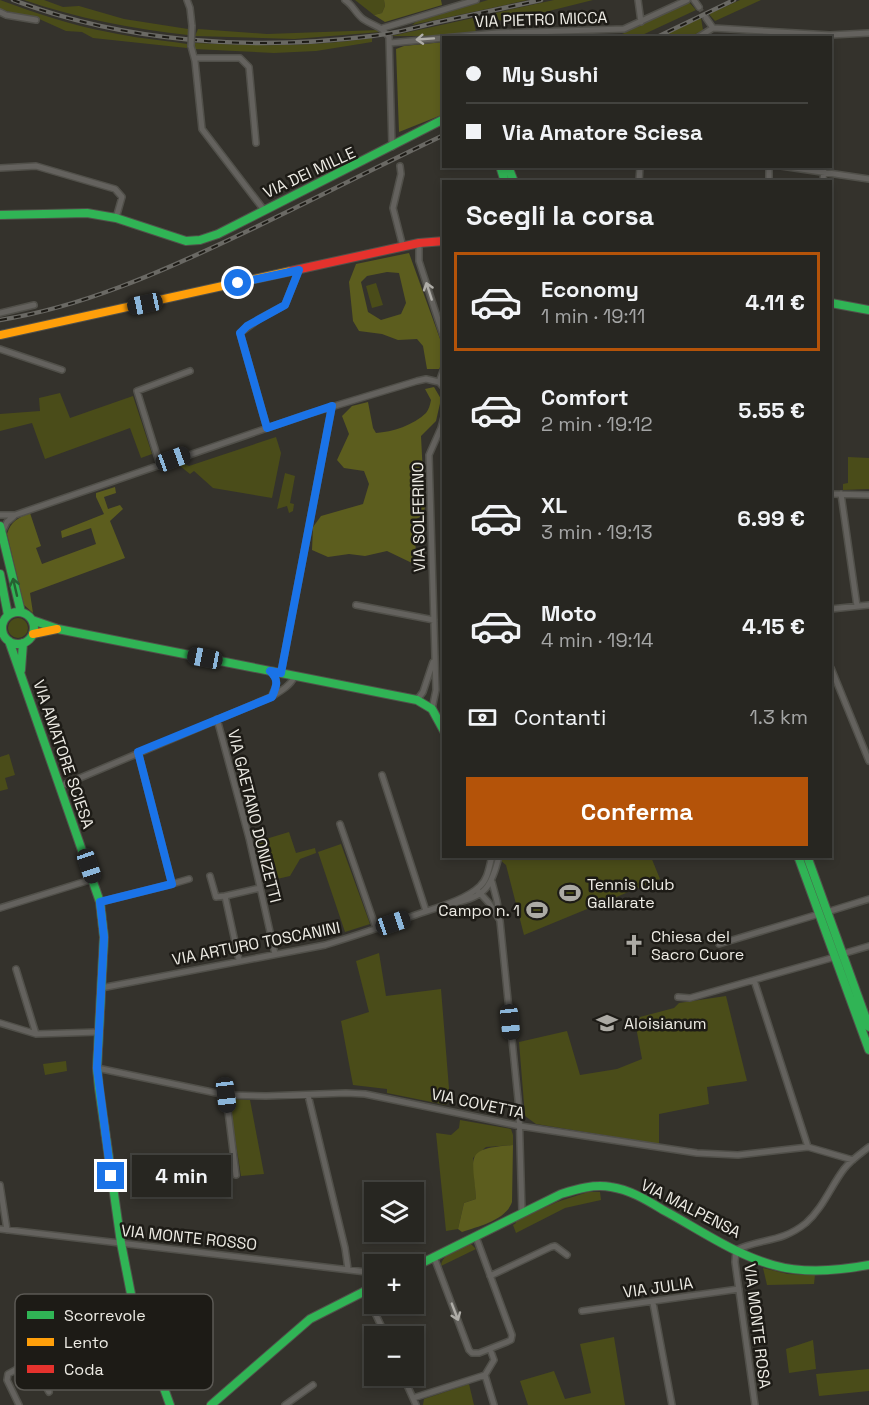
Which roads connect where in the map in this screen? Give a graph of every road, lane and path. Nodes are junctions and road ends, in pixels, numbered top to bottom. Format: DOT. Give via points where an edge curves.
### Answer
graph roads {
  1 [pos="187,0"];
  2 [pos="345,0"];
  3 [pos="476,0"];
  4 [pos="638,0"];
  5 [pos="687,0"];
  6 [pos="694,0"];
  7 [pos="699,7"];
  8 [pos="0,12"];
  9 [pos="706,18"];
  10 [pos="36,20"];
  11 [pos="641,22"];
  12 [pos="713,28"];
  13 [pos="385,31"];
  14 [pos="869,33"];
  15 [pos="775,34"];
  16 [pos="465,36"];
  17 [pos="700,36"];
  18 [pos="830,36"];
  19 [pos="442,38"];
  20 [pos="390,43"];
  21 [pos="195,58"];
  22 [pos="442,120"];
  23 [pos="256,144"];
  24 [pos="392,147"];
  25 [pos="400,166"];
  26 [pos="0,168"];
  27 [pos="823,169"];
  28 [pos="869,179"];
  29 [pos="264,210"];
  30 [pos="0,215"];
  31 [pos="116,218"];
  32 [pos="442,241"];
  33 [pos="419,243"];
  34 [pos="403,247"];
  35 [pos="299,270"];
  36 [pos="832,303"];
  37 [pos="34,305"];
  38 [pos="869,310"];
  39 [pos="0,313"];
  40 [pos="442,332"];
  41 [pos="0,335"];
  42 [pos="0,349"];
  43 [pos="62,370"];
  44 [pos="190,371"];
  45 [pos="442,374"];
  46 [pos="439,382"];
  47 [pos="442,386"];
  48 [pos="332,406"];
  49 [pos="442,422"];
  50 [pos="267,428"];
  51 [pos="160,465"];
  52 [pos="832,494"];
  53 [pos="841,494"];
  54 [pos="869,495"];
  55 [pos="0,515"];
  56 [pos="15,515"];
  57 [pos="1,531"];
  58 [pos="0,574"];
  59 [pos="356,605"];
  60 [pos="869,605"];
  61 [pos="857,606"];
  62 [pos="832,609"];
  63 [pos="21,612"];
  64 [pos="4,620"];
  65 [pos="32,620"];
  66 [pos="434,620"];
  67 [pos="58,629"];
  68 [pos="33,634"];
  69 [pos="4,636"];
  70 [pos="23,643"];
  71 [pos="435,655"];
  72 [pos="832,670"];
  73 [pos="21,671"];
  74 [pos="270,671"];
  75 [pos="281,673"];
  76 [pos="295,676"];
  77 [pos="442,688"];
  78 [pos="436,690"];
  79 [pos="272,697"];
  80 [pos="417,700"];
  81 [pos="432,709"];
  82 [pos="217,719"];
  83 [pos="442,727"];
  84 [pos="138,752"];
  85 [pos="869,761"];
  86 [pos="382,775"];
  87 [pos="61,786"];
  88 [pos="340,824"];
  89 [pos="492,858"];
  90 [pos="498,858"];
  91 [pos="799,858"];
  92 [pos="808,858"];
  93 [pos="210,876"];
  94 [pos="93,879"];
  95 [pos="189,879"];
  96 [pos="492,882"];
  97 [pos="172,884"];
  98 [pos="260,888"];
  99 [pos="480,889"];
  100 [pos="495,892"];
  101 [pos="225,896"];
  102 [pos="869,899"];
  103 [pos="100,902"];
  104 [pos="0,908"];
  105 [pos="426,911"];
  106 [pos="823,913"];
  107 [pos="500,921"];
  108 [pos="376,928"];
  109 [pos="719,944"];
  110 [pos="869,946"];
  111 [pos="275,954"];
  112 [pos="838,955"];
  113 [pos="239,960"];
  114 [pos="16,969"];
  115 [pos="754,980"];
  116 [pos="101,988"];
  117 [pos="678,997"];
  118 [pos="0,1023"];
  119 [pos="869,1027"];
  120 [pos="99,1032"];
  121 [pos="36,1034"];
  122 [pos="869,1050"];
  123 [pos="97,1068"];
  124 [pos="226,1095"];
  125 [pos="308,1095"];
  126 [pos="520,1126"];
  127 [pos="808,1147"];
  128 [pos="869,1148"];
  129 [pos="852,1160"];
  130 [pos="236,1175"];
  131 [pos="0,1185"];
  132 [pos="522,1214"];
  133 [pos="0,1229"];
  134 [pos="7,1230"];
  135 [pos="476,1237"];
  136 [pos="121,1243"];
  137 [pos="736,1250"];
  138 [pos="567,1255"];
  139 [pos="434,1257"];
  140 [pos="424,1262"];
  141 [pos="869,1265"];
  142 [pos="348,1269"];
  143 [pos="364,1271"];
  144 [pos="490,1276"];
  145 [pos="739,1289"];
  146 [pos="364,1291"];
  147 [pos="131,1294"];
  148 [pos="653,1303"];
  149 [pos="582,1311"];
  150 [pos="490,1349"];
  151 [pos="15,1370"];
  152 [pos="485,1375"];
  153 [pos="313,1385"];
  154 [pos="408,1386"];
  155 [pos="165,1390"];
  156 [pos="413,1398"];
  157 [pos="19,1405"];
  158 [pos="170,1405"];
  159 [pos="211,1405"];
  160 [pos="285,1405"];
  161 [pos="416,1405"];
  162 [pos="494,1405"];
  163 [pos="672,1405"];
  164 [pos="755,1405"];
  1 -- 21 [label="street, VIA DEI MILLE, bridge"];
  2 -- 13 [label="street" via="362,18"];
  3 -- 13 [label="street"];
  4 -- 11 [label="street"];
  5 -- 11 [label="street, VIA PIETRO MICCA"];
  6 -- 7 [label="street"];
  8 -- 10 [label="street"];
  9 -- 12 [label="street"];
  11 -- 16 [label="street, VIA PIETRO MICCA, one-way" via="614,30"];
  12 -- 15 [label="street"];
  12 -- 17 [label="street"];
  13 -- 20 [label="street"];
  14 -- 18 [label="street"];
  15 -- 18 [label="street"];
  19 -- 20 [label="street, VIA PIETRO MICCA, one-way"];
  20 -- 24 [label="street"];
  21 -- 23 [label="street" via="240,58 249,68"];
  21 -- 29 [label="street, VIA DEI MILLE" via="202,129"];
  22 -- 24 [label="street, VIA DEI MILLE"];
  24 -- 29 [label="street, VIA DEI MILLE"];
  25 -- 34 [label="street" via="393,208"];
  26 -- 31 [label="street" via="36,166 115,189 122,197"];
  27 -- 28 [label="street"];
  29 -- 31 [label="street" via="219,234 193,241"];
  30 -- 31 [label="street" via="87,213"];
  32 -- 33 [label="street"];
  33 -- 34 [label="street"];
  40 -- 33 [label="street, one-way" via="419,261"];
  34 -- 35 [label="street"];
  35 -- 41 [label="street"];
  35 -- 50 [label="street" via="285,305 240,333"];
  36 -- 38 [label="street"];
  37 -- 39 [label="street"];
  42 -- 43 [label="street"];
  44 -- 51 [label="street" via="137,391"];
  45 -- 46 [label="street"];
  46 -- 47 [label="street"];
  46 -- 48 [label="street" via="417,381"];
  48 -- 50 [label="street"];
  48 -- 75 [label="street"];
  49 -- 66 [label="street, VIA SOLFERINO" via="429,455"];
  50 -- 51 [label="street"];
  51 -- 56 [label="street"];
  52 -- 53 [label="street"];
  53 -- 54 [label="street"];
  53 -- 61 [label="street"];
  55 -- 56 [label="street"];
  56 -- 57 [label="street"];
  63 -- 57 [label="street, one-way"];
  58 -- 64 [label="street"];
  59 -- 66 [label="street"];
  60 -- 61 [label="street"];
  61 -- 62 [label="street"];
  63 -- 64 [label="street"];
  63 -- 65 [label="street"];
  64 -- 69 [label="street"];
  65 -- 67 [label="street"];
  65 -- 68 [label="street"];
  66 -- 71 [label="street, VIA SOLFERINO"];
  67 -- 68 [label="street"];
  67 -- 74 [label="street"];
  68 -- 70 [label="street"];
  69 -- 70 [label="street" via="15,644"];
  69 -- 73 [label="street, VIA AMATORE SCIESA"];
  70 -- 73 [label="street, VIA AMATORE SCIESA"];
  71 -- 78 [label="street, VIA SOLFERINO"];
  71 -- 80 [label="street, VIA SOLFERINO" via="429,679"];
  72 -- 85 [label="street"];
  73 -- 87 [label="street, VIA AMATORE SCIESA"];
  74 -- 75 [label="street"];
  74 -- 79 [label="street" via="278,683"];
  75 -- 76 [label="street"];
  76 -- 79 [label="street"];
  76 -- 80 [label="street"];
  77 -- 78 [label="street"];
  78 -- 81 [label="street, VIA SOLFERINO"];
  79 -- 82 [label="street"];
  80 -- 81 [label="street"];
  81 -- 83 [label="street"];
  82 -- 84 [label="street"];
  82 -- 98 [label="street, VIA GAETANO DONIZETTI"];
  84 -- 87 [label="street"];
  84 -- 97 [label="street"];
  86 -- 105 [label="street"];
  87 -- 94 [label="street, VIA AMATORE SCIESA"];
  88 -- 108 [label="street"];
  89 -- 99 [label="street"];
  90 -- 96 [label="street"];
  91 -- 106 [label="street"];
  92 -- 106 [label="street"];
  93 -- 101 [label="street" via="216,897"];
  94 -- 103 [label="street, VIA AMATORE SCIESA"];
  94 -- 104 [label="street"];
  95 -- 97 [label="street"];
  96 -- 99 [label="street"];
  96 -- 100 [label="street"];
  97 -- 103 [label="street"];
  98 -- 101 [label="street"];
  98 -- 111 [label="street, VIA GAETANO DONIZETTI"];
  99 -- 100 [label="street"];
  99 -- 105 [label="street, VIA ARTURO TOSCANINI" via="463,901"];
  99 -- 107 [label="street"];
  100 -- 107 [label="street"];
  101 -- 113 [label="street"];
  102 -- 106 [label="street"];
  103 -- 116 [label="street, VIA AMATORE SCIESA" via="104,937"];
  105 -- 108 [label="street, VIA ARTURO TOSCANINI"];
  106 -- 109 [label="street"];
  106 -- 112 [label="street"];
  107 -- 126 [label="street"];
  108 -- 111 [label="street, VIA ARTURO TOSCANINI" via="325,945"];
  110 -- 112 [label="street"];
  111 -- 113 [label="street, VIA ARTURO TOSCANINI"];
  112 -- 115 [label="street"];
  112 -- 119 [label="street"];
  112 -- 122 [label="street"];
  113 -- 116 [label="street, VIA ARTURO TOSCANINI"];
  114 -- 121 [label="street"];
  115 -- 117 [label="street" via="690,998"];
  115 -- 127 [label="street"];
  116 -- 120 [label="street, VIA AMATORE SCIESA"];
  118 -- 121 [label="street"];
  120 -- 121 [label="street"];
  120 -- 123 [label="street, VIA AMATORE SCIESA"];
  123 -- 124 [label="street, VIA COVETTA"];
  123 -- 136 [label="street, VIA AMATORE SCIESA"];
  124 -- 125 [label="street, VIA COVETTA"];
  124 -- 130 [label="street"];
  125 -- 126 [label="street, VIA COVETTA" via="365,1094"];
  125 -- 142 [label="street"];
  126 -- 127 [label="street, VIA COVETTA" via="716,1155"];
  126 -- 132 [label="street"];
  127 -- 129 [label="street, VIA COVETTA"];
  128 -- 129 [label="street, VIA MALPENSA"];
  129 -- 137 [label="street, VIA MALPENSA" via="807,1222 786,1235"];
  131 -- 134 [label="street"];
  132 -- 135 [label="street, VIA MALPENSA"];
  132 -- 137 [label="street, VIA MALPENSA" via="579,1188 608,1186 643,1199"];
  133 -- 134 [label="street, VIA MONTE ROSSO"];
  134 -- 136 [label="street, VIA MONTE ROSSO"];
  135 -- 139 [label="street, VIA MALPENSA"];
  135 -- 144 [label="street"];
  136 -- 142 [label="street, VIA MONTE ROSSO"];
  136 -- 147 [label="street, VIA AMATORE SCIESA"];
  137 -- 141 [label="street" via="791,1268 831,1270"];
  137 -- 145 [label="street, VIA MONTE ROSA"];
  138 -- 144 [label="street" via="551,1246"];
  139 -- 140 [label="street, VIA MALPENSA"];
  139 -- 150 [label="street, one-way" via="469,1350 475,1353"];
  142 -- 143 [label="street, VIA MONTE ROSSO"];
  144 -- 150 [label="street" via="512,1337"];
  145 -- 148 [label="street, VIA JULIA"];
  145 -- 164 [label="street, VIA MONTE ROSA"];
  146 -- 159 [label="street" via="310,1319"];
  148 -- 149 [label="street, VIA JULIA"];
  148 -- 163 [label="street"];
  150 -- 152 [label="street" via="494,1360"];
  151 -- 157 [label="street" via="8,1374 7,1380"];
  152 -- 156 [label="street"];
  152 -- 162 [label="street"];
  153 -- 160 [label="street"];
  154 -- 156 [label="street"];
  155 -- 158 [label="street, VIA AMATORE SCIESA"];
  156 -- 161 [label="street"];
}
